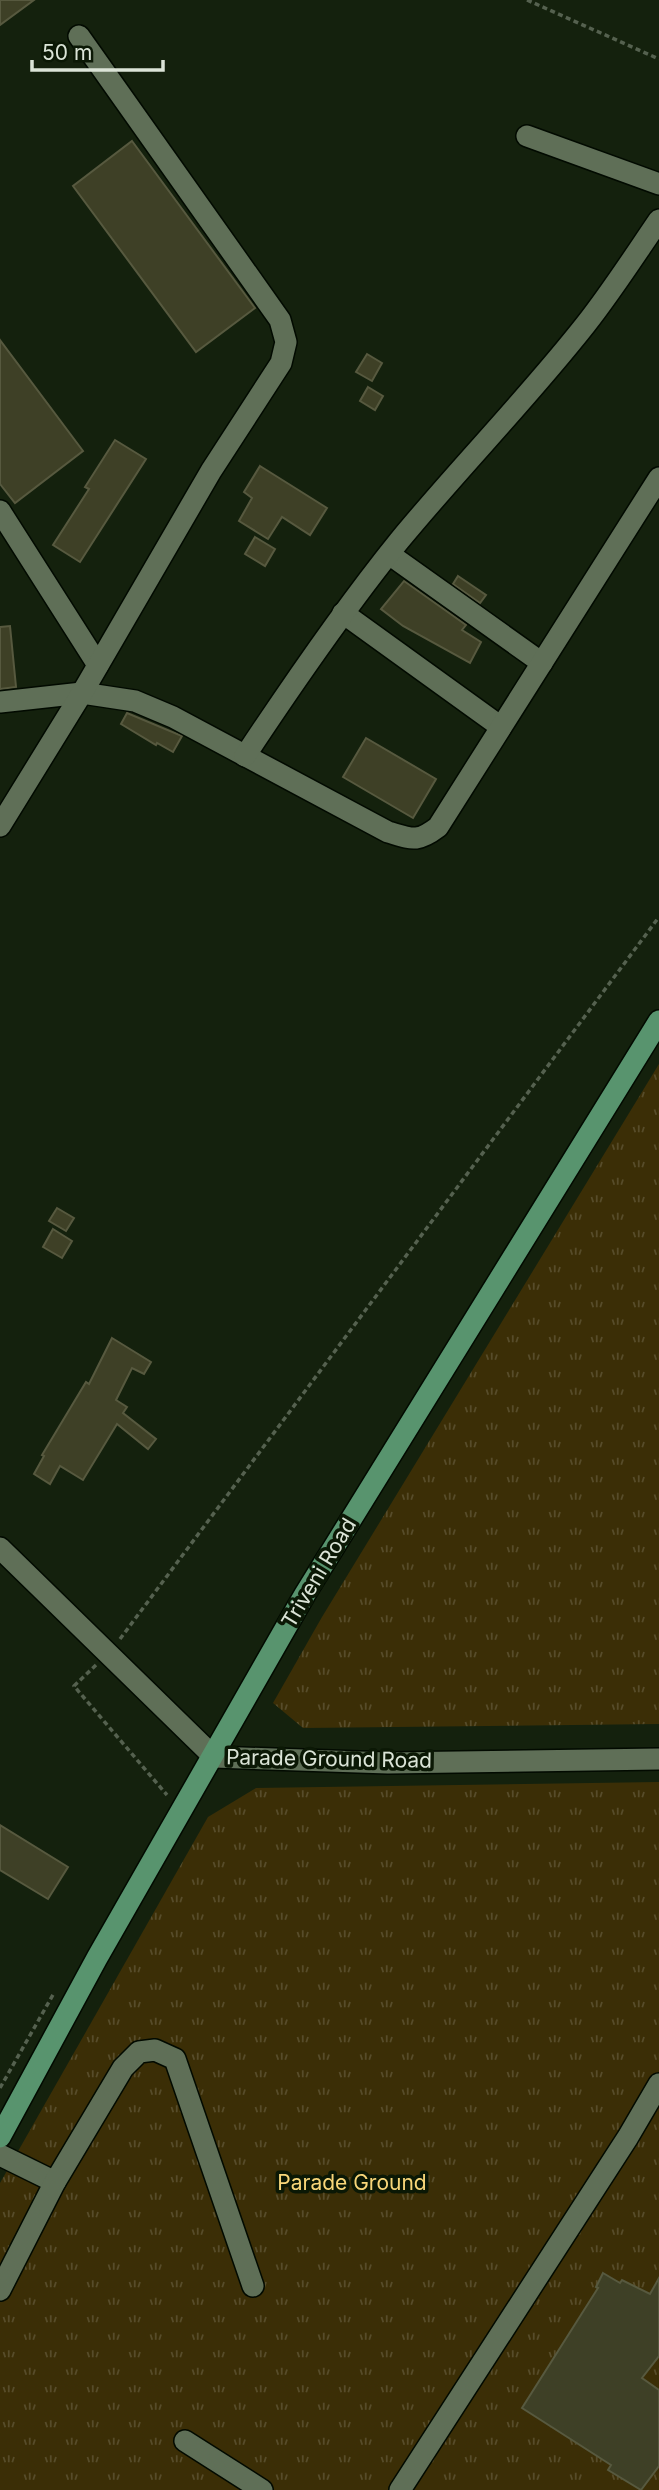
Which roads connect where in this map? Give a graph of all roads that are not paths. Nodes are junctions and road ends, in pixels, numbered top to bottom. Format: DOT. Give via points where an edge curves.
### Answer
graph roads {
  1 [pos="79,36"];
  2 [pos="527,136"];
  3 [pos="659,184"];
  4 [pos="659,220"];
  5 [pos="659,478"];
  6 [pos="0,511"];
  7 [pos="389,554"];
  8 [pos="343,613"];
  9 [pos="542,663"];
  10 [pos="99,665"];
  11 [pos="82,693"];
  12 [pos="0,702"];
  13 [pos="501,727"];
  14 [pos="246,756"];
  15 [pos="0,826"];
  16 [pos="659,1021"];
  17 [pos="0,1548"];
  18 [pos="214,1756"];
  19 [pos="659,1759"];
  20 [pos="659,2084"];
  21 [pos="0,2137"];
  22 [pos="0,2155"];
  23 [pos="55,2182"];
  24 [pos="253,2286"];
  25 [pos="0,2290"];
  26 [pos="185,2441"];
  27 [pos="262,2490"];
  28 [pos="400,2490"];
  1 -- 10 [label="street" via="280,320 286,342 281,363 211,471"];
  2 -- 3 [label="street"];
  4 -- 7 [label="street" via="588,322"];
  5 -- 9 [label="street"];
  6 -- 10 [label="street"];
  7 -- 8 [label="street"];
  7 -- 9 [label="street"];
  8 -- 13 [label="street"];
  8 -- 14 [label="street"];
  9 -- 13 [label="street"];
  10 -- 11 [label="street"];
  11 -- 12 [label="street"];
  11 -- 14 [label="street" via="135,701"];
  11 -- 15 [label="street"];
  13 -- 14 [label="street" via="438,827 424,838 388,832"];
  16 -- 18 [label="main road, Triveni Road" via="305,1594"];
  17 -- 18 [label="street, Parade Ground Road"];
  18 -- 19 [label="street, Parade Ground Road" via="388,1763"];
  18 -- 21 [label="main road, Triveni Road"];
  20 -- 28 [label="street"];
  22 -- 23 [label="street"];
  23 -- 24 [label="street" via="123,2068 139,2052 168,2054 175,2059"];
  23 -- 25 [label="street"];
  26 -- 27 [label="street"];
}
